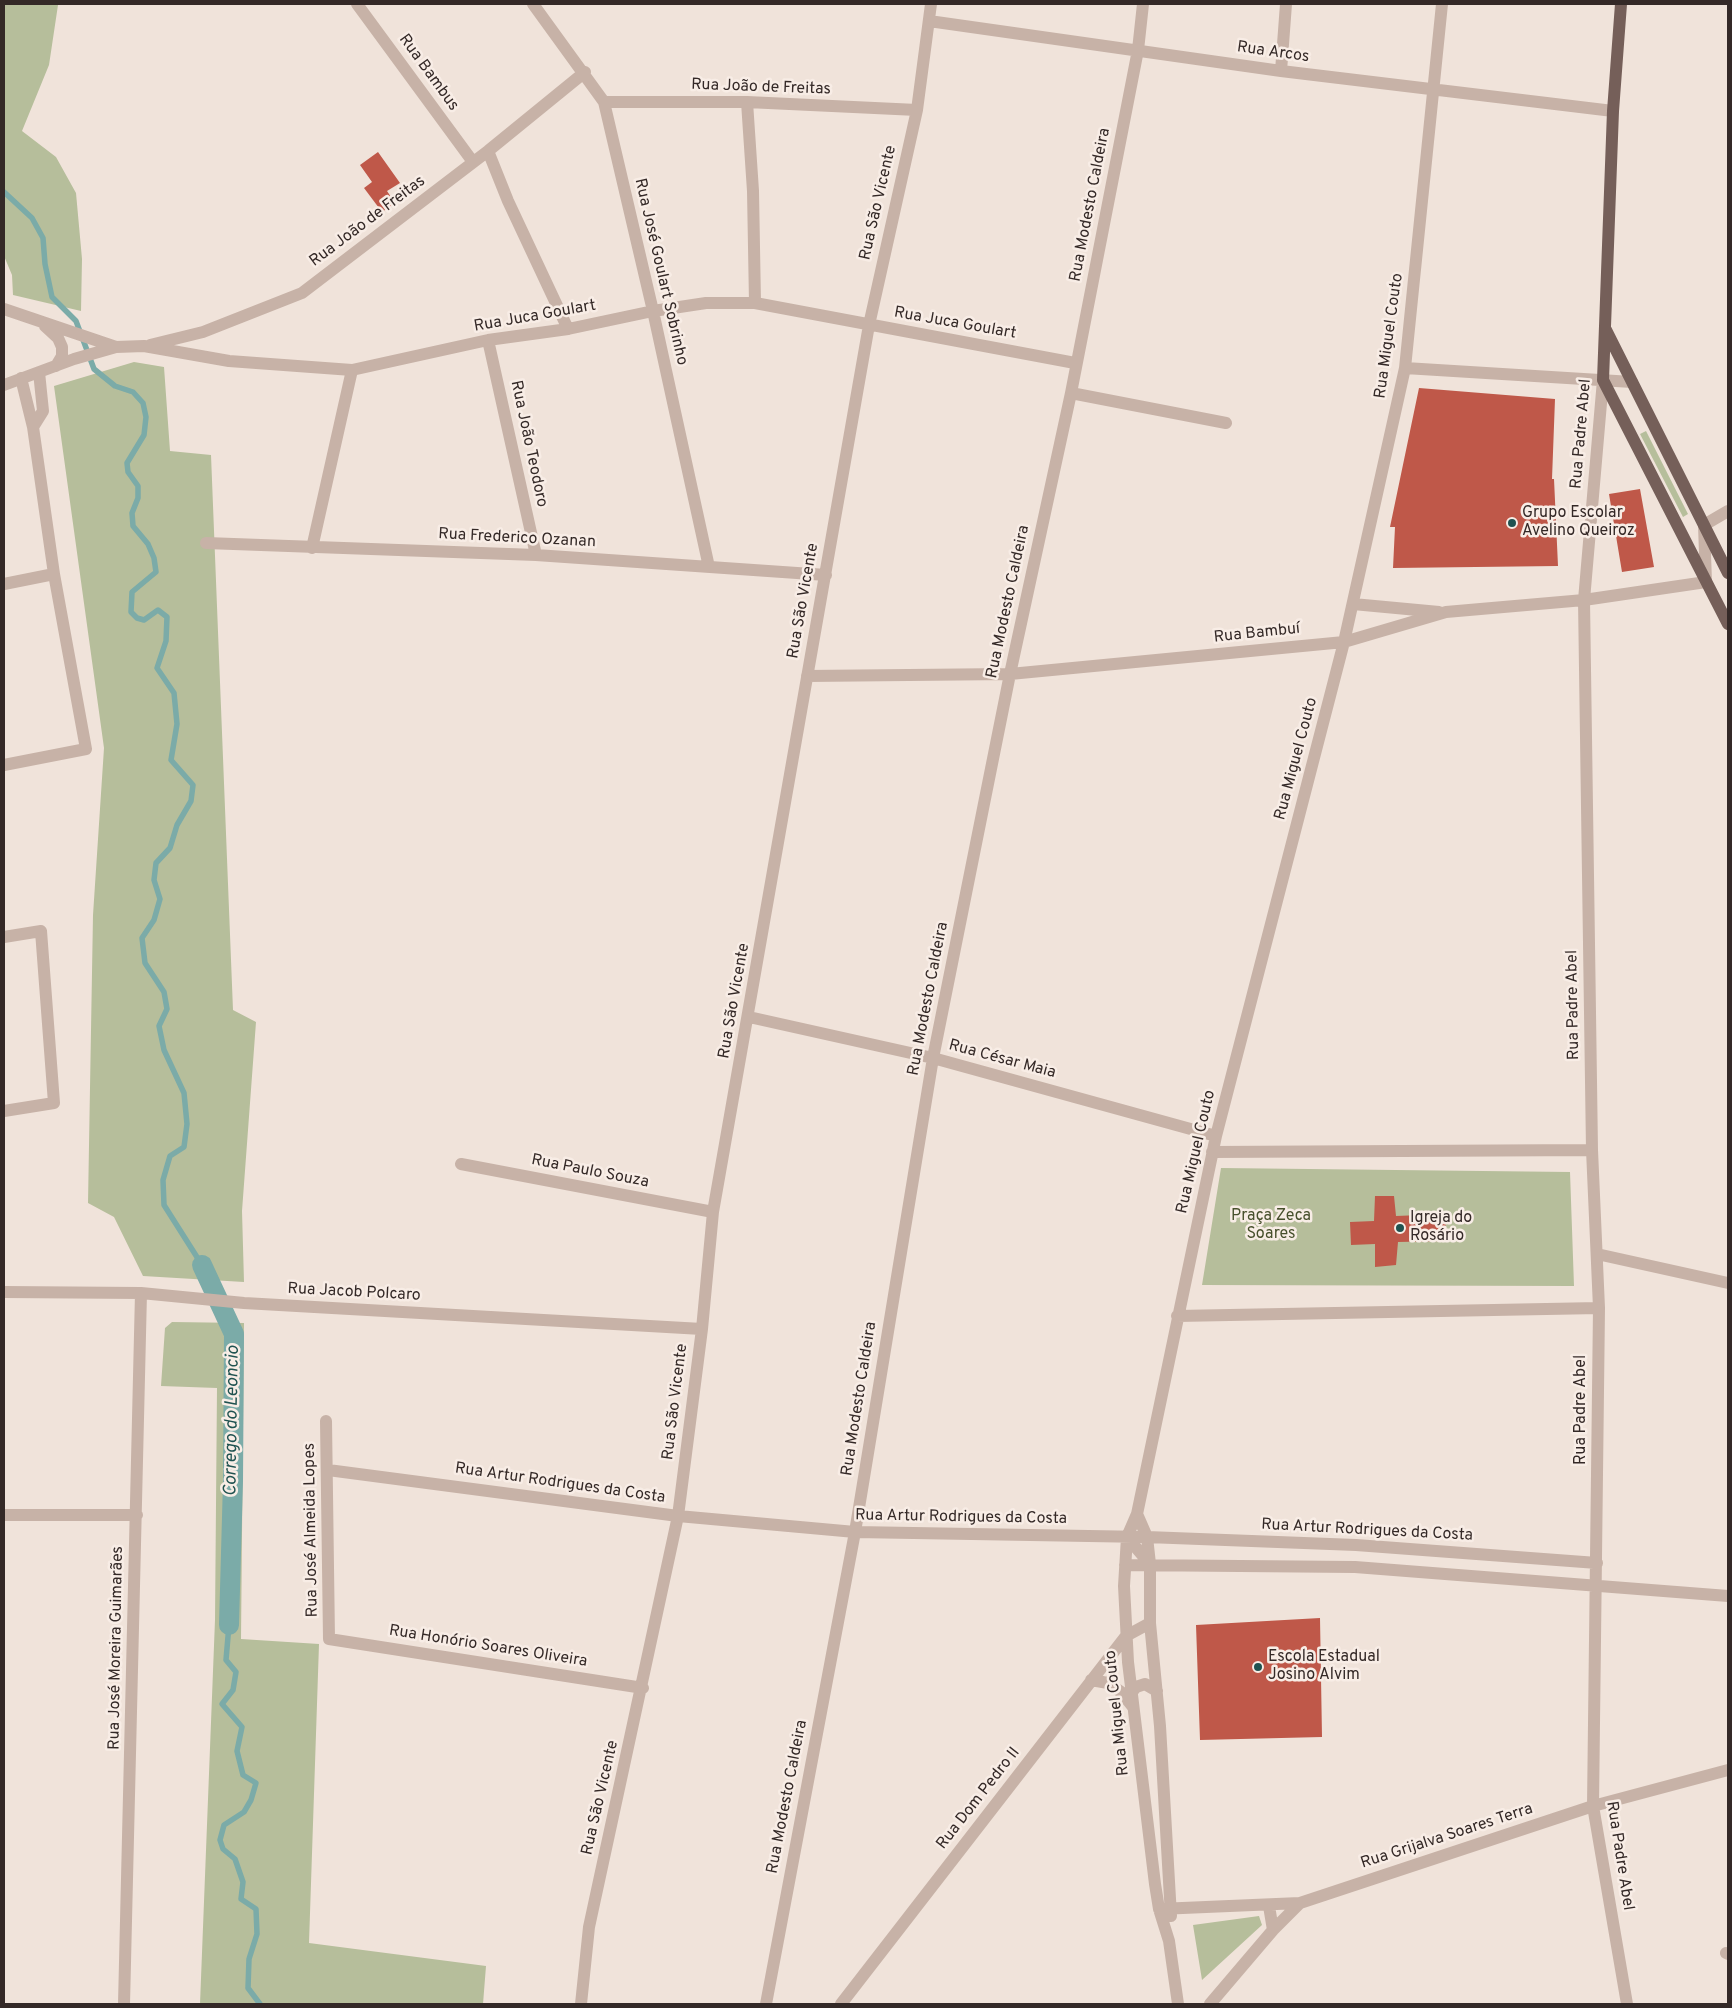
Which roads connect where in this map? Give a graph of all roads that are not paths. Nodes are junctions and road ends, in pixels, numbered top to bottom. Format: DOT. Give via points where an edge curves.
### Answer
graph roads {
  1 [pos="357,4"];
  2 [pos="533,4"];
  3 [pos="931,4"];
  4 [pos="1143,4"];
  5 [pos="1286,4"];
  6 [pos="1442,4"];
  7 [pos="1621,4"];
  8 [pos="929,21"];
  9 [pos="1138,50"];
  10 [pos="1281,71"];
  11 [pos="585,72"];
  12 [pos="1434,91"];
  13 [pos="604,102"];
  14 [pos="747,102"];
  15 [pos="917,110"];
  16 [pos="1613,111"];
  17 [pos="488,151"];
  18 [pos="473,162"];
  19 [pos="755,303"];
  20 [pos="4,310"];
  21 [pos="653,312"];
  22 [pos="40,322"];
  23 [pos="869,325"];
  24 [pos="568,329"];
  25 [pos="1606,330"];
  26 [pos="488,340"];
  27 [pos="144,346"];
  28 [pos="116,347"];
  29 [pos="1076,363"];
  30 [pos="56,366"];
  31 [pos="1405,368"];
  32 [pos="352,370"];
  33 [pos="39,372"];
  34 [pos="21,378"];
  35 [pos="1603,380"];
  36 [pos="1632,382"];
  37 [pos="4,385"];
  38 [pos="1071,393"];
  39 [pos="1226,423"];
  40 [pos="33,427"];
  41 [pos="1728,511"];
  42 [pos="1704,525"];
  43 [pos="206,542"];
  44 [pos="312,548"];
  45 [pos="536,555"];
  46 [pos="709,567"];
  47 [pos="54,574"];
  48 [pos="1728,574"];
  49 [pos="826,575"];
  50 [pos="1706,582"];
  51 [pos="4,584"];
  52 [pos="1584,600"];
  53 [pos="1353,604"];
  54 [pos="1446,612"];
  55 [pos="1728,624"];
  56 [pos="1344,642"];
  57 [pos="1010,674"];
  58 [pos="807,676"];
  59 [pos="4,765"];
  60 [pos="4,937"];
  61 [pos="749,1017"];
  62 [pos="933,1058"];
  63 [pos="4,1111"];
  64 [pos="1216,1136"];
  65 [pos="1592,1150"];
  66 [pos="1212,1152"];
  67 [pos="461,1164"];
  68 [pos="713,1212"];
  69 [pos="1597,1254"];
  70 [pos="1728,1283"];
  71 [pos="4,1292"];
  72 [pos="141,1293"];
  73 [pos="1599,1308"];
  74 [pos="1177,1316"];
  75 [pos="702,1329"];
  76 [pos="326,1421"];
  77 [pos="328,1470"];
  78 [pos="1137,1514"];
  79 [pos="4,1515"];
  80 [pos="137,1516"];
  81 [pos="678,1516"];
  82 [pos="855,1532"];
  83 [pos="1127,1537"];
  84 [pos="1147,1537"];
  85 [pos="1356,1545"];
  86 [pos="1597,1563"];
  87 [pos="1150,1564"];
  88 [pos="1125,1565"];
  89 [pos="1355,1567"];
  90 [pos="1597,1584"];
  91 [pos="1728,1596"];
  92 [pos="1150,1623"];
  93 [pos="1126,1636"];
  94 [pos="329,1639"];
  95 [pos="1091,1680"];
  96 [pos="642,1688"];
  97 [pos="1157,1691"];
  98 [pos="1132,1692"];
  99 [pos="1133,1707"];
  100 [pos="1728,1770"];
  101 [pos="1592,1806"];
  102 [pos="1300,1903"];
  103 [pos="1269,1906"];
  104 [pos="1165,1909"];
  105 [pos="1273,1930"];
  106 [pos="124,2004"];
  107 [pos="581,2004"];
  108 [pos="766,2004"];
  109 [pos="841,2004"];
  110 [pos="1178,2004"];
  111 [pos="1210,2004"];
  112 [pos="1627,2004"];
  1 -- 18 [label="street, Rua Bambus"];
  2 -- 11 [label="street, Rua José Goulart Sobrinho"];
  3 -- 8 [label="street, Rua São Vicente"];
  4 -- 9 [label="street, Rua Modesto Caldeira"];
  5 -- 10 [label="street"];
  6 -- 12 [label="street, Rua Miguel Couto"];
  7 -- 16 [label="main road, Rua Padre Abel"];
  8 -- 9 [label="street, Rua Arcos"];
  8 -- 15 [label="street, Rua São Vicente"];
  9 -- 10 [label="street, Rua Arcos"];
  9 -- 29 [label="street, Rua Modesto Caldeira"];
  10 -- 12 [label="street, Rua Arcos"];
  11 -- 13 [label="street, Rua José Goulart Sobrinho"];
  11 -- 17 [label="street, Rua João de Freitas"];
  12 -- 16 [label="street, Rua Arcos"];
  12 -- 31 [label="street, Rua Miguel Couto"];
  13 -- 14 [label="street, Rua João de Freitas"];
  13 -- 21 [label="street, Rua José Goulart Sobrinho"];
  14 -- 15 [label="street, Rua João de Freitas"];
  14 -- 19 [label="street"];
  15 -- 23 [label="street, Rua São Vicente"];
  16 -- 25 [label="main road, Rua Padre Abel"];
  17 -- 18 [label="street, Rua João de Freitas"];
  17 -- 24 [label="street"];
  18 -- 27 [label="street, Rua João de Freitas" via="302,294 203,332"];
  19 -- 21 [label="street, Rua Juca Goulart" via="706,303"];
  19 -- 23 [label="street, Rua Juca Goulart"];
  20 -- 22 [label="street, Rua Juca Goulart"];
  21 -- 24 [label="street, Rua Juca Goulart"];
  21 -- 46 [label="street, Rua José Goulart Sobrinho"];
  22 -- 28 [label="street, Rua Juca Goulart"];
  22 -- 30 [label="street" via="58,338 62,347 62,356"];
  23 -- 29 [label="street, Rua Juca Goulart"];
  23 -- 49 [label="street, Rua São Vicente"];
  24 -- 26 [label="street, Rua Juca Goulart"];
  25 -- 35 [label="main road, Rua Padre Abel"];
  25 -- 36 [label="main road"];
  26 -- 32 [label="street, Rua Juca Goulart"];
  26 -- 45 [label="street, Rua João Teodoro"];
  27 -- 28 [label="street, Rua Juca Goulart"];
  27 -- 32 [label="street, Rua Juca Goulart" via="229,362"];
  28 -- 30 [label="street"];
  29 -- 38 [label="street, Rua Modesto Caldeira"];
  30 -- 33 [label="street"];
  31 -- 35 [label="street"];
  31 -- 53 [label="street, Rua Miguel Couto"];
  32 -- 44 [label="street"];
  33 -- 34 [label="street"];
  33 -- 40 [label="street" via="43,411"];
  34 -- 37 [label="street"];
  34 -- 40 [label="street"];
  35 -- 36 [label="street"];
  35 -- 50 [label="main road"];
  35 -- 52 [label="street, Rua Padre Abel"];
  36 -- 42 [label="main road"];
  38 -- 39 [label="street"];
  38 -- 57 [label="street, Rua Modesto Caldeira"];
  40 -- 47 [label="street"];
  41 -- 42 [label="street"];
  42 -- 48 [label="main road"];
  42 -- 50 [label="street"];
  43 -- 44 [label="street, Rua Frederico Ozanan"];
  44 -- 45 [label="street, Rua Frederico Ozanan"];
  45 -- 46 [label="street, Rua Frederico Ozanan"];
  46 -- 49 [label="street, Rua Frederico Ozanan"];
  47 -- 51 [label="street"];
  47 -- 59 [label="street" via="86,749"];
  49 -- 58 [label="street, Rua São Vicente"];
  50 -- 52 [label="street, Rua Bambuí"];
  50 -- 55 [label="main road"];
  52 -- 54 [label="street, Rua Bambuí"];
  52 -- 65 [label="street, Rua Padre Abel"];
  53 -- 54 [label="street"];
  53 -- 56 [label="street, Rua Miguel Couto"];
  54 -- 56 [label="street, Rua Bambuí"];
  56 -- 57 [label="street, Rua Bambuí"];
  56 -- 64 [label="street, Rua Miguel Couto"];
  57 -- 58 [label="street, Rua Bambuí"];
  57 -- 62 [label="street, Rua Modesto Caldeira"];
  58 -- 61 [label="street, Rua São Vicente"];
  60 -- 63 [label="street" via="41,931 54,1104"];
  61 -- 62 [label="street, Rua César Maia"];
  61 -- 68 [label="street, Rua São Vicente"];
  62 -- 64 [label="street, Rua César Maia"];
  62 -- 82 [label="street, Rua Modesto Caldeira"];
  64 -- 66 [label="street, Rua Miguel Couto"];
  65 -- 66 [label="street"];
  65 -- 69 [label="street, Rua Padre Abel"];
  66 -- 74 [label="street, Rua Miguel Couto"];
  67 -- 68 [label="street, Rua Paulo Souza"];
  68 -- 75 [label="street, Rua São Vicente"];
  69 -- 70 [label="street"];
  69 -- 73 [label="street, Rua Padre Abel"];
  71 -- 72 [label="street, Rua Jacob Polcaro"];
  72 -- 75 [label="street, Rua Jacob Polcaro" via="244,1304"];
  72 -- 80 [label="street, Rua José Moreira Guimarães"];
  73 -- 74 [label="street"];
  73 -- 86 [label="street, Rua Padre Abel"];
  74 -- 78 [label="street, Rua Miguel Couto"];
  75 -- 81 [label="street, Rua São Vicente"];
  76 -- 77 [label="street, Rua José Almeida Lopes"];
  77 -- 81 [label="street, Rua Artur Rodrigues da Costa"];
  77 -- 94 [label="street, Rua José Almeida Lopes"];
  78 -- 83 [label="street, Rua Miguel Couto"];
  78 -- 84 [label="street"];
  79 -- 80 [label="street"];
  80 -- 106 [label="street, Rua José Moreira Guimarães"];
  81 -- 82 [label="street, Rua Artur Rodrigues da Costa"];
  81 -- 96 [label="street, Rua São Vicente"];
  82 -- 83 [label="street, Rua Artur Rodrigues da Costa"];
  82 -- 108 [label="street, Rua Modesto Caldeira"];
  83 -- 84 [label="street, Rua Artur Rodrigues da Costa"];
  83 -- 87 [label="street"];
  83 -- 88 [label="street, Rua Miguel Couto"];
  84 -- 85 [label="street, Rua Artur Rodrigues da Costa"];
  84 -- 87 [label="street"];
  85 -- 86 [label="street, Rua Artur Rodrigues da Costa"];
  85 -- 89 [label="street"];
  86 -- 90 [label="street, Rua Padre Abel"];
  87 -- 88 [label="street"];
  87 -- 89 [label="street"];
  87 -- 92 [label="street"];
  88 -- 93 [label="street, Rua Miguel Couto"];
  89 -- 90 [label="street"];
  90 -- 91 [label="street"];
  90 -- 101 [label="street, Rua Padre Abel"];
  92 -- 93 [label="street, Rua Dom Pedro II"];
  92 -- 97 [label="street"];
  93 -- 95 [label="street, Rua Dom Pedro II"];
  93 -- 98 [label="street, Rua Miguel Couto"];
  94 -- 96 [label="street, Rua Honório Soares Oliveira"];
  95 -- 99 [label="street" via="1108,1683 1121,1692"];
  95 -- 109 [label="street, Rua Dom Pedro II"];
  96 -- 107 [label="street, Rua São Vicente" via="589,1927"];
  97 -- 98 [label="street" via="1145,1684"];
  97 -- 104 [label="street"];
  98 -- 99 [label="street, Rua Miguel Couto"];
  99 -- 104 [label="street, Rua Miguel Couto"];
  100 -- 101 [label="street, Rua Grijalva Soares Terra"];
  101 -- 102 [label="street, Rua Grijalva Soares Terra"];
  101 -- 112 [label="street, Rua Padre Abel"];
  102 -- 103 [label="street, Rua Grijalva Soares Terra"];
  102 -- 105 [label="street"];
  103 -- 104 [label="street, Rua Grijalva Soares Terra"];
  103 -- 105 [label="street"];
  104 -- 110 [label="street"];
  105 -- 111 [label="street"];
}
